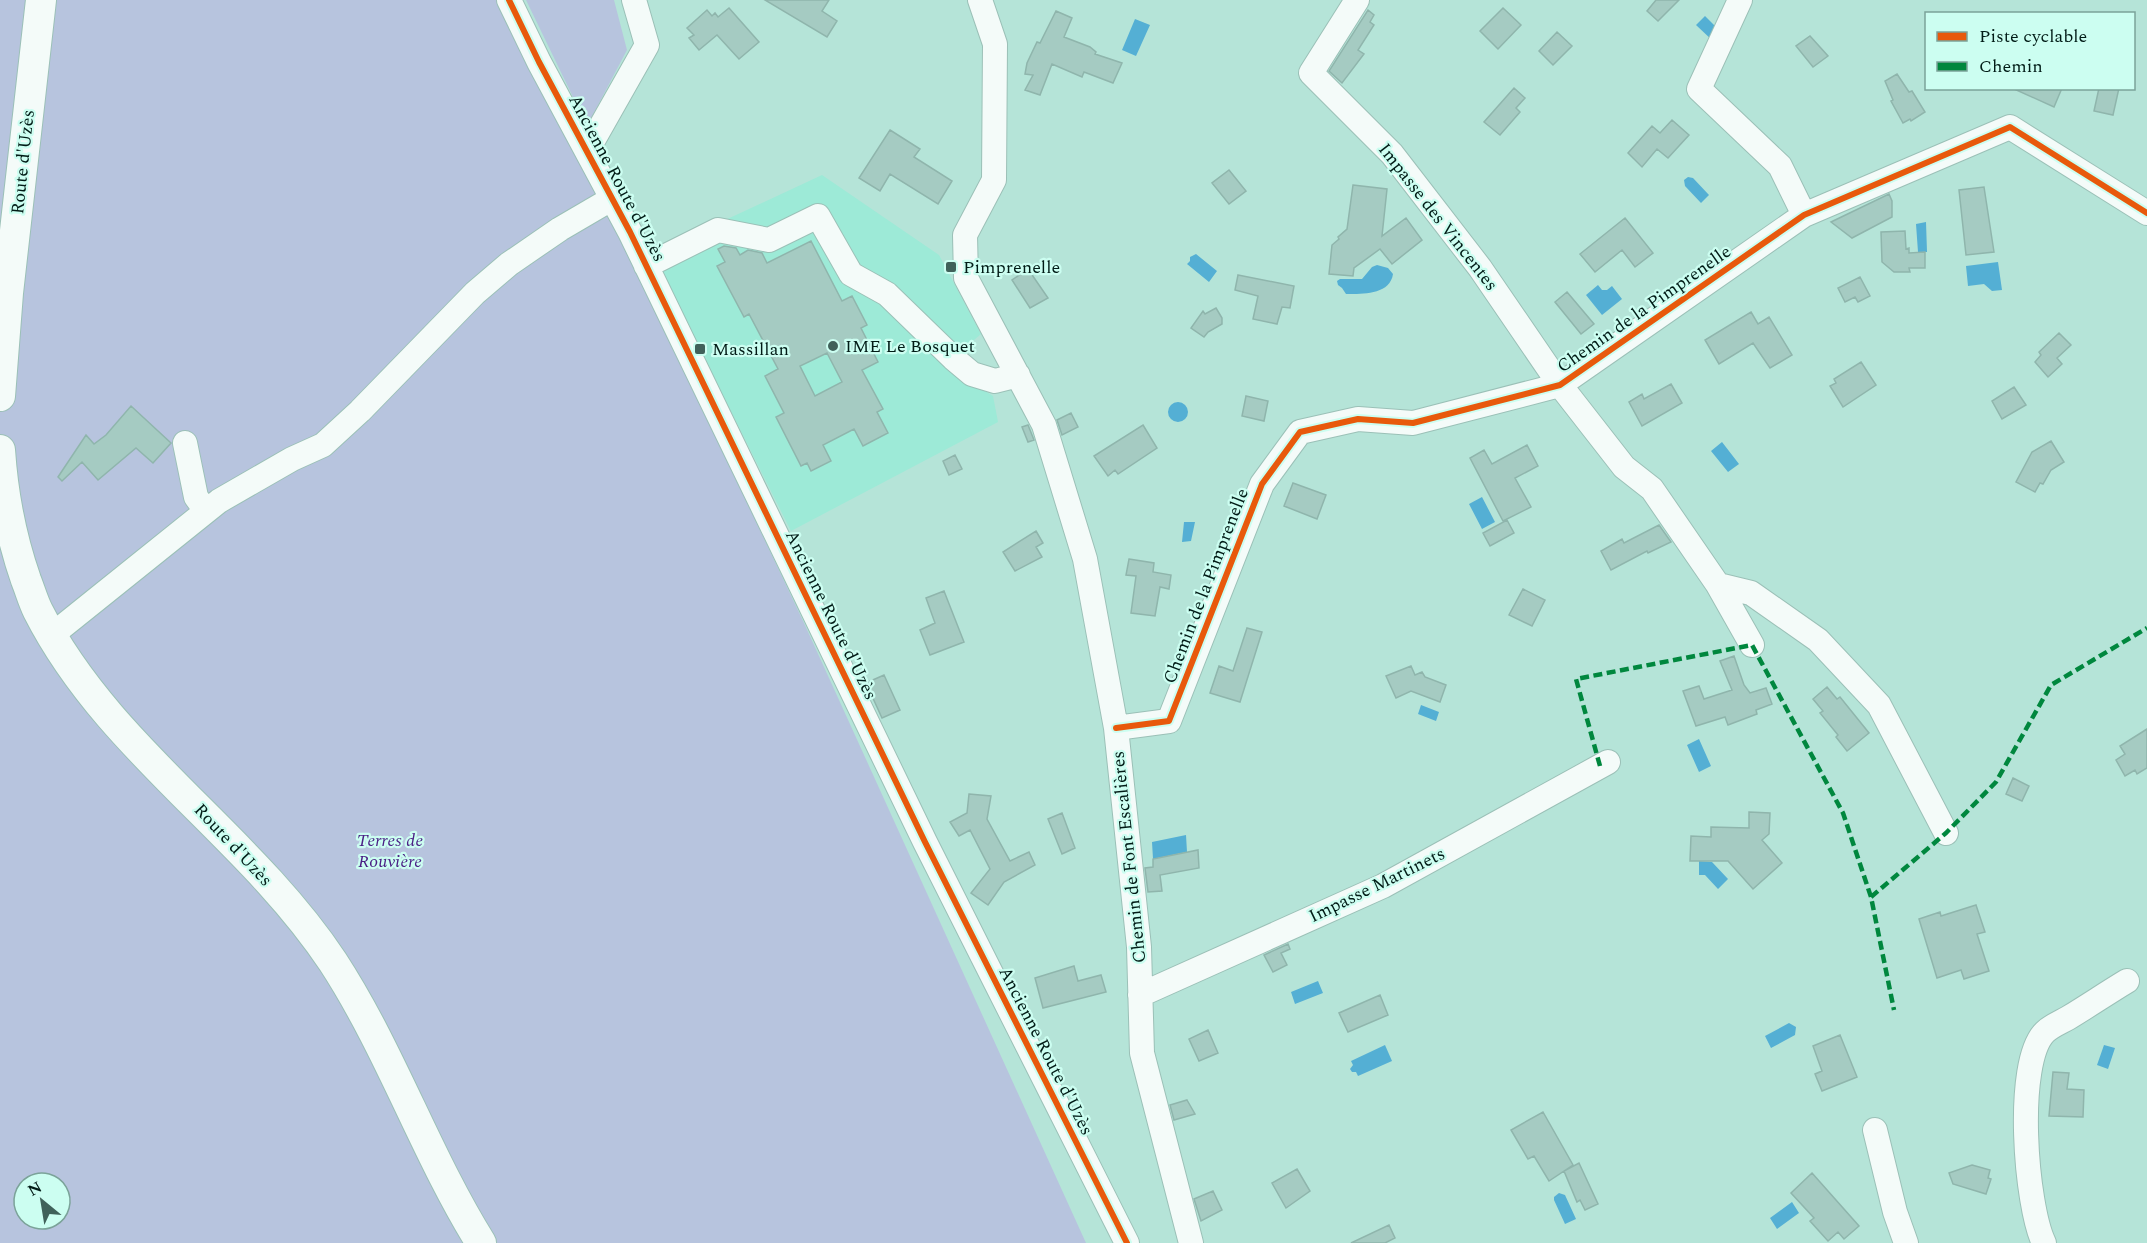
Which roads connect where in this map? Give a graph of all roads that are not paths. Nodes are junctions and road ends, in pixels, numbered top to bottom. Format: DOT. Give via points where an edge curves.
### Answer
graph roads {
  1 [pos="41,0"];
  2 [pos="509,0"];
  3 [pos="634,0"];
  4 [pos="980,0"];
  5 [pos="1357,0"];
  6 [pos="1740,0"];
  7 [pos="587,151"];
  8 [pos="613,198"];
  9 [pos="2147,213"];
  10 [pos="1804,215"];
  11 [pos="646,266"];
  12 [pos="1018,375"];
  13 [pos="1560,385"];
  14 [pos="0,396"];
  15 [pos="185,443"];
  16 [pos="0,450"];
  17 [pos="206,511"];
  18 [pos="1718,585"];
  19 [pos="52,634"];
  20 [pos="1752,645"];
  21 [pos="1116,728"];
  22 [pos="1608,762"];
  23 [pos="1946,833"];
  24 [pos="2127,981"];
  25 [pos="1140,995"];
  26 [pos="1875,1130"];
  27 [pos="482,1243"];
  28 [pos="1127,1243"];
  29 [pos="1191,1243"];
  30 [pos="1906,1243"];
  31 [pos="2044,1243"];
  1 -- 14 [label="main road, Route d'Uzès"];
  2 -- 7 [label="street, Ancienne Route d'Uzès"];
  3 -- 7 [label="street" via="647,45"];
  4 -- 12 [label="street, Chemin de Font Escalières" via="995,44 994,180 965,235 966,278"];
  5 -- 13 [label="street, Impasse des Vincentes" via="1311,73 1392,154 1480,268"];
  6 -- 10 [label="street" via="1699,89 1780,166"];
  7 -- 8 [label="street, Ancienne Route d'Uzès"];
  8 -- 11 [label="street, Ancienne Route d'Uzès"];
  8 -- 17 [label="street" via="509,264 323,445 292,459"];
  9 -- 10 [label="street, Chemin de la Pimprenelle" via="2010,127"];
  10 -- 13 [label="street, Chemin de la Pimprenelle"];
  11 -- 12 [label="street" via="718,230 769,240 818,216 851,274 887,294 972,374 996,381"];
  11 -- 28 [label="street, Ancienne Route d'Uzès" via="930,852"];
  12 -- 21 [label="street, Chemin de Font Escalières" via="1044,425 1085,559"];
  13 -- 18 [label="street" via="1624,467 1652,489"];
  13 -- 21 [label="street, Chemin de la Pimprenelle" via="1413,423 1358,419 1300,432 1262,484 1169,721"];
  15 -- 17 [label="street" via="196,498"];
  16 -- 19 [label="main road, Route d'Uzès" via="2,484 15,548 37,609"];
  17 -- 19 [label="street"];
  18 -- 20 [label="street"];
  18 -- 23 [label="street" via="1751,593 1818,640 1879,705"];
  19 -- 27 [label="main road, Route d'Uzès" via="70,665 110,717 251,861 332,961 365,1016 450,1188"];
  21 -- 25 [label="street, Chemin de Font Escalières" via="1139,947"];
  22 -- 25 [label="street, Impasse Martinets" via="1383,886"];
  24 -- 31 [label="street" via="2044,1032 2036,1047 2030,1067 2025,1133 2035,1219"];
  25 -- 29 [label="street, Chemin de Font Escalières" via="1142,1053"];
  26 -- 30 [label="street"];
}
